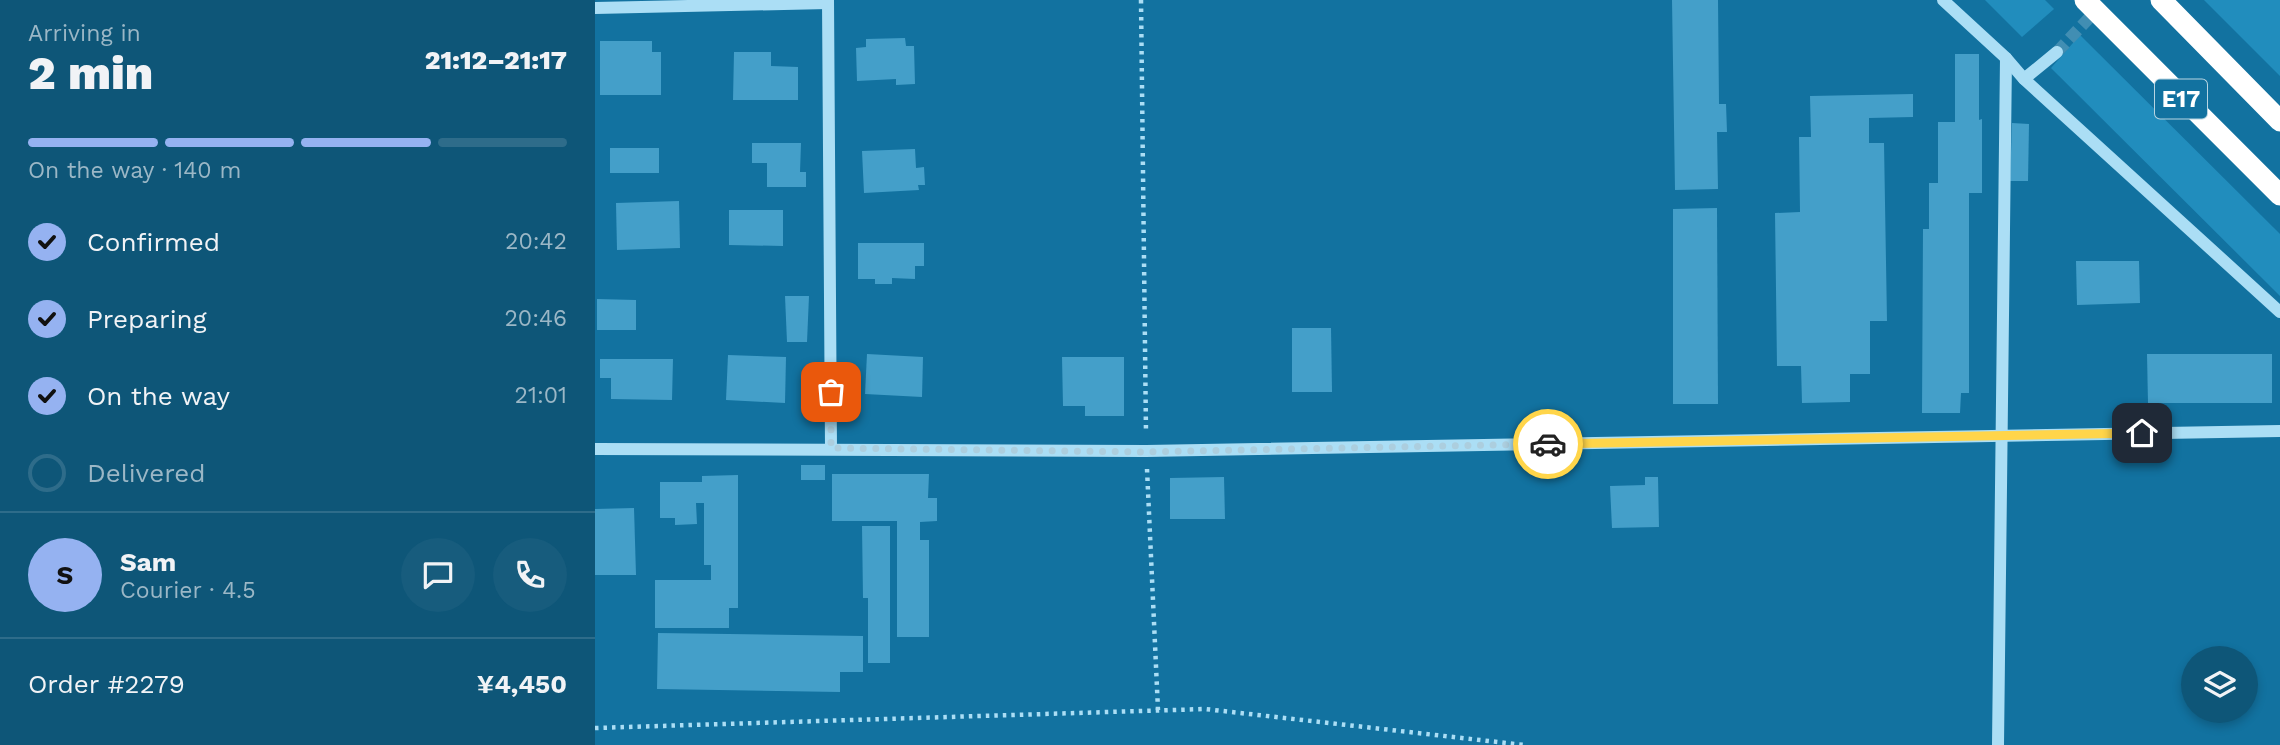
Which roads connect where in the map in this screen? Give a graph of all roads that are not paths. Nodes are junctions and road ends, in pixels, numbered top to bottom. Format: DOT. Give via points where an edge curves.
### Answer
graph roads {
  1 [pos="1943,0"];
  2 [pos="2085,0"];
  3 [pos="2161,0"];
  4 [pos="828,2"];
  5 [pos="595,8"];
  6 [pos="2057,52"];
  7 [pos="2006,58"];
  8 [pos="2024,79"];
  9 [pos="2280,121"];
  10 [pos="2280,195"];
  11 [pos="2280,312"];
  12 [pos="2280,431"];
  13 [pos="2004,435"];
  14 [pos="831,448"];
  15 [pos="595,449"];
  16 [pos="1998,745"];
  1 -- 7 [label="street"];
  2 -- 10 [label="highway, E17"];
  3 -- 9 [label="highway, E17"];
  4 -- 5 [label="street"];
  4 -- 14 [label="street"];
  6 -- 8 [label="street"];
  7 -- 8 [label="street"];
  7 -- 13 [label="street"];
  8 -- 11 [label="street"];
  12 -- 13 [label="street"];
  13 -- 14 [label="street" via="1146,452"];
  13 -- 16 [label="street"];
  14 -- 15 [label="street"];
}
